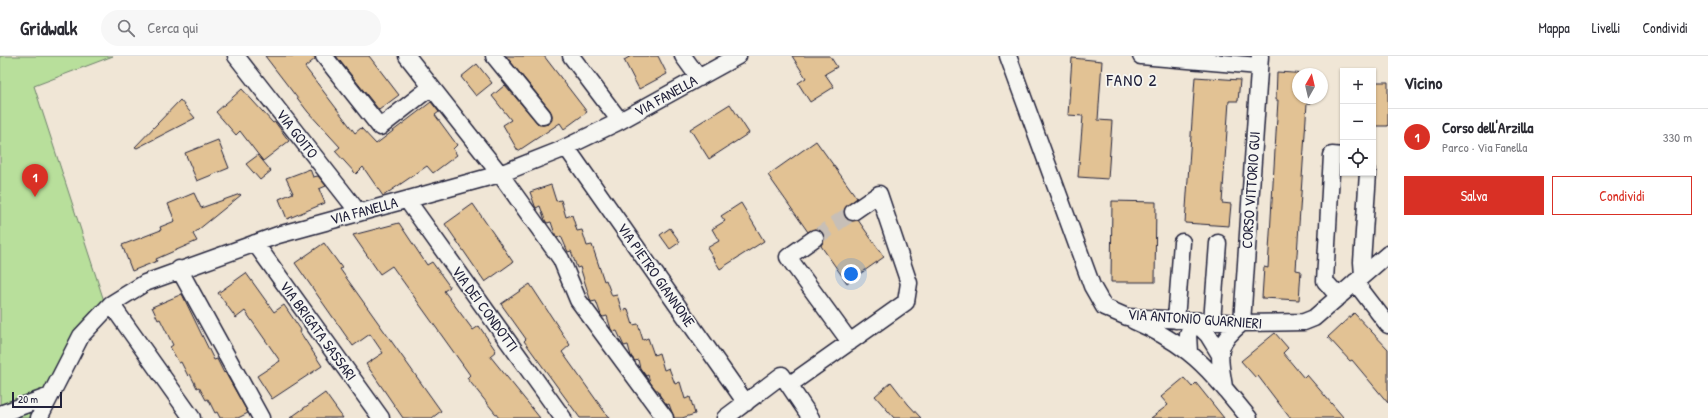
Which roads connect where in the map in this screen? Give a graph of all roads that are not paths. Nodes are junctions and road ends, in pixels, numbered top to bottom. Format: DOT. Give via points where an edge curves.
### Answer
graph roads {
  1 [pos="236,56"];
  2 [pos="324,56"];
  3 [pos="407,56"];
  4 [pos="494,56"];
  5 [pos="572,56"];
  6 [pos="683,56"];
  7 [pos="738,56"];
  8 [pos="1008,56"];
  9 [pos="1140,56"];
  10 [pos="1260,61"];
  11 [pos="699,78"];
  12 [pos="431,87"];
  13 [pos="542,116"];
  14 [pos="620,121"];
  15 [pos="566,147"];
  16 [pos="1340,156"];
  17 [pos="500,174"];
  18 [pos="1368,176"];
  19 [pos="407,200"];
  20 [pos="853,212"];
  21 [pos="358,213"];
  22 [pos="816,238"];
  23 [pos="1182,242"];
  24 [pos="255,243"];
  25 [pos="1218,244"];
  26 [pos="1388,254"];
  27 [pos="179,269"];
  28 [pos="1359,278"];
  29 [pos="1339,297"];
  30 [pos="111,304"];
  31 [pos="1127,317"];
  32 [pos="1176,320"];
  33 [pos="1194,321"];
  34 [pos="1212,322"];
  35 [pos="1242,323"];
  36 [pos="1388,325"];
  37 [pos="850,342"];
  38 [pos="1189,352"];
  39 [pos="1219,353"];
  40 [pos="785,380"];
  41 [pos="1224,387"];
  42 [pos="50,396"];
  43 [pos="746,403"];
  44 [pos="0,414"];
  45 [pos="39,418"];
  46 [pos="192,418"];
  47 [pos="261,418"];
  48 [pos="381,418"];
  49 [pos="563,418"];
  50 [pos="665,418"];
  51 [pos="725,418"];
  52 [pos="811,418"];
  53 [pos="1249,418"];
  1 -- 21 [label="street, VIA GOITO"];
  2 -- 12 [label="street" via="380,127"];
  3 -- 12 [label="street"];
  4 -- 13 [label="street"];
  5 -- 14 [label="street"];
  6 -- 11 [label="street"];
  7 -- 11 [label="street, VIA FANELLA"];
  8 -- 31 [label="street, VIA ANTONIO GUARNIERI" via="1096,294 1104,307"];
  9 -- 10 [label="street"];
  10 -- 35 [label="street, CORSO VITTORIO GUI"];
  11 -- 14 [label="street, VIA FANELLA"];
  12 -- 17 [label="street"];
  14 -- 15 [label="street, VIA FANELLA"];
  15 -- 17 [label="street, VIA FANELLA"];
  15 -- 43 [label="street, VIA PIETRO GIANNONE"];
  16 -- 29 [label="street" via="1332,155 1325,281"];
  17 -- 19 [label="street, VIA FANELLA"];
  17 -- 50 [label="street" via="561,259 578,300"];
  18 -- 28 [label="street"];
  19 -- 21 [label="street, VIA FANELLA"];
  19 -- 49 [label="street, VIA DEI CONDOTTI"];
  20 -- 37 [label="street" via="879,194 909,283 906,302"];
  21 -- 24 [label="street, VIA FANELLA"];
  22 -- 37 [label="street" via="788,257"];
  23 -- 32 [label="street"];
  24 -- 27 [label="street, VIA FANELLA"];
  24 -- 48 [label="street, VIA BRIGATA SASSARI"];
  25 -- 34 [label="street"];
  26 -- 28 [label="street, VIA ANTONIO GUARNIERI"];
  27 -- 30 [label="street, VIA FANELLA" via="145,283"];
  27 -- 47 [label="street"];
  28 -- 29 [label="street, VIA ANTONIO GUARNIERI"];
  28 -- 36 [label="street"];
  29 -- 35 [label="street, VIA ANTONIO GUARNIERI" via="1314,318 1304,322"];
  30 -- 42 [label="street, VIA FANELLA" via="81,336"];
  30 -- 46 [label="street"];
  31 -- 32 [label="street, VIA ANTONIO GUARNIERI"];
  31 -- 38 [label="street" via="1159,332"];
  32 -- 33 [label="street, VIA ANTONIO GUARNIERI"];
  33 -- 34 [label="street, VIA ANTONIO GUARNIERI"];
  33 -- 38 [label="street" via="1188,335"];
  33 -- 39 [label="street" via="1208,335"];
  34 -- 35 [label="street, VIA ANTONIO GUARNIERI"];
  35 -- 39 [label="street" via="1228,334"];
  37 -- 40 [label="street"];
  38 -- 41 [label="street"];
  39 -- 41 [label="street"];
  40 -- 43 [label="street"];
  40 -- 52 [label="street"];
  41 -- 53 [label="street"];
  42 -- 44 [label="street"];
  42 -- 45 [label="street, VIA FANELLA"];
  43 -- 51 [label="street"];
}
